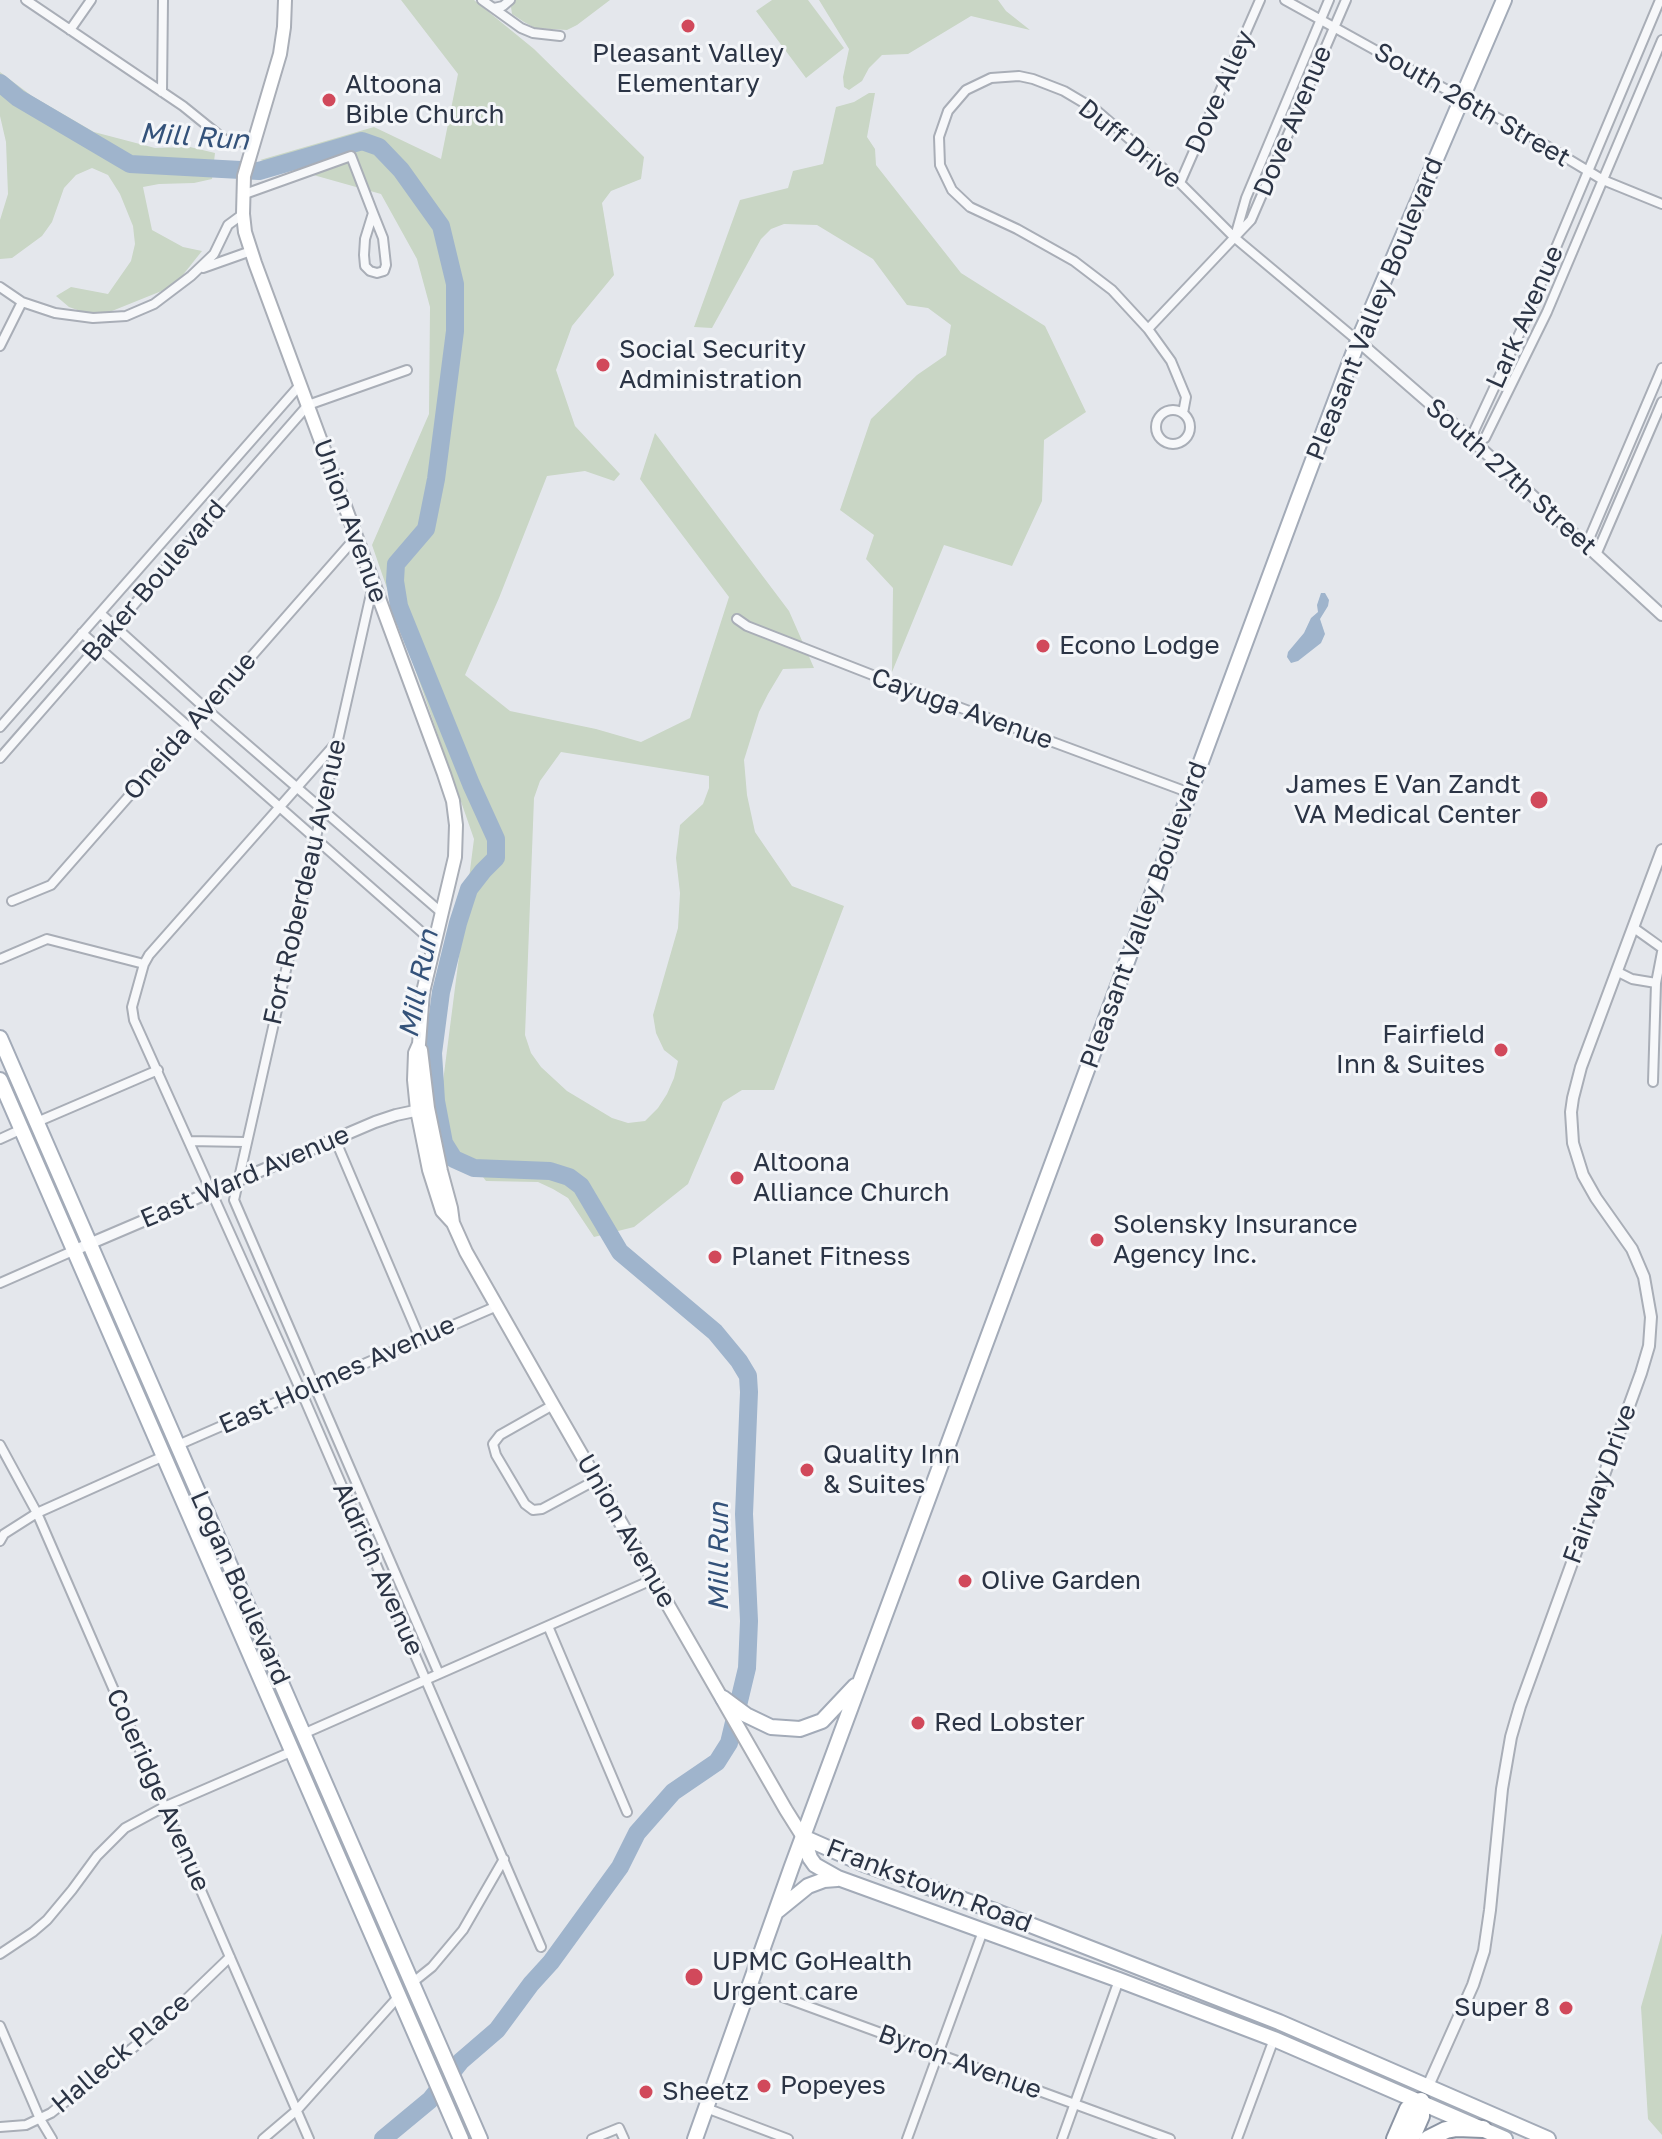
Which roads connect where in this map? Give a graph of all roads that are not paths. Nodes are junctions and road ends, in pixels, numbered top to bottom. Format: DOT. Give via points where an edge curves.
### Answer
graph roads {
  1 [pos="26,0"];
  2 [pos="91,0"];
  3 [pos="163,0"];
  4 [pos="285,0"];
  5 [pos="482,0"];
  6 [pos="510,0"];
  7 [pos="1260,0"];
  8 [pos="1285,0"];
  9 [pos="1329,0"];
  10 [pos="1346,0"];
  11 [pos="1504,0"];
  12 [pos="1660,0"];
  13 [pos="494,8"];
  14 [pos="1320,20"];
  15 [pos="1334,27"];
  16 [pos="70,30"];
  17 [pos="560,36"];
  18 [pos="1662,40"];
  19 [pos="162,92"];
  20 [pos="1462,98"];
  21 [pos="253,143"];
  22 [pos="1588,171"];
  23 [pos="1603,180"];
  24 [pos="1180,183"];
  25 [pos="242,195"];
  26 [pos="1662,204"];
  27 [pos="373,213"];
  28 [pos="243,214"];
  29 [pos="1235,238"];
  30 [pos="251,251"];
  31 [pos="199,270"];
  32 [pos="0,287"];
  33 [pos="22,302"];
  34 [pos="1148,329"];
  35 [pos="1358,341"];
  36 [pos="0,346"];
  37 [pos="1662,368"];
  38 [pos="407,370"];
  39 [pos="300,385"];
  40 [pos="1662,402"];
  41 [pos="308,405"];
  42 [pos="1183,413"];
  43 [pos="1474,442"];
  44 [pos="357,536"];
  45 [pos="1586,546"];
  46 [pos="1596,555"];
  47 [pos="373,584"];
  48 [pos="100,613"];
  49 [pos="1662,615"];
  50 [pos="737,619"];
  51 [pos="114,627"];
  52 [pos="82,633"];
  53 [pos="97,647"];
  54 [pos="205,708"];
  55 [pos="0,727"];
  56 [pos="189,727"];
  57 [pos="337,742"];
  58 [pos="0,758"];
  59 [pos="297,787"];
  60 [pos="1190,793"];
  61 [pos="279,807"];
  62 [pos="322,809"];
  63 [pos="315,838"];
  64 [pos="1662,850"];
  65 [pos="12,901"];
  66 [pos="442,913"];
  67 [pos="1634,928"];
  68 [pos="434,943"];
  69 [pos="1662,950"];
  70 [pos="0,959"];
  71 [pos="144,964"];
  72 [pos="1618,972"];
  73 [pos="1656,983"];
  74 [pos="0,1038"];
  75 [pos="158,1070"];
  76 [pos="0,1080"];
  77 [pos="1653,1082"];
  78 [pos="423,1109"];
  79 [pos="37,1122"];
  80 [pos="22,1129"];
  81 [pos="0,1139"];
  82 [pos="335,1139"];
  83 [pos="189,1141"];
  84 [pos="245,1142"];
  85 [pos="237,1181"];
  86 [pos="212,1192"];
  87 [pos="91,1244"];
  88 [pos="75,1250"];
  89 [pos="0,1283"];
  90 [pos="497,1306"];
  91 [pos="420,1339"];
  92 [pos="314,1385"];
  93 [pos="301,1391"];
  94 [pos="553,1405"];
  95 [pos="0,1445"];
  96 [pos="178,1445"];
  97 [pos="164,1456"];
  98 [pos="596,1480"];
  99 [pos="37,1513"];
  100 [pos="0,1541"];
  101 [pos="654,1579"];
  102 [pos="548,1626"];
  103 [pos="439,1674"];
  104 [pos="427,1679"];
  105 [pos="861,1680"];
  106 [pos="727,1703"];
  107 [pos="303,1734"];
  108 [pos="293,1751"];
  109 [pos="164,1807"];
  110 [pos="627,1812"];
  111 [pos="803,1837"];
  112 [pos="504,1859"];
  113 [pos="838,1878"];
  114 [pos="992,1910"];
  115 [pos="776,1912"];
  116 [pos="983,1931"];
  117 [pos="541,1947"];
  118 [pos="0,1954"];
  119 [pos="230,1957"];
  120 [pos="1125,1963"];
  121 [pos="1119,1980"];
  122 [pos="412,1983"];
  123 [pos="750,1985"];
  124 [pos="399,1996"];
  125 [pos="0,2026"];
  126 [pos="1274,2039"];
  127 [pos="939,2054"];
  128 [pos="1428,2086"];
  129 [pos="1421,2101"];
  130 [pos="1074,2104"];
  131 [pos="706,2108"];
  132 [pos="297,2110"];
  133 [pos="40,2119"];
  134 [pos="0,2127"];
  135 [pos="1483,2129"];
  136 [pos="52,2139"];
  137 [pos="263,2139"];
  138 [pos="309,2139"];
  139 [pos="461,2139"];
  140 [pos="480,2139"];
  141 [pos="592,2139"];
  142 [pos="624,2139"];
  143 [pos="695,2139"];
  144 [pos="788,2139"];
  145 [pos="907,2139"];
  146 [pos="1062,2139"];
  147 [pos="1170,2139"];
  148 [pos="1237,2139"];
  149 [pos="1395,2139"];
  150 [pos="1411,2139"];
  151 [pos="1428,2139"];
  152 [pos="1505,2139"];
  153 [pos="1548,2139"];
  1 -- 16 [label="street"];
  2 -- 16 [label="street"];
  3 -- 19 [label="street"];
  4 -- 21 [label="main road, Union Avenue" via="280,54"];
  5 -- 13 [label="street"];
  6 -- 13 [label="street"];
  7 -- 24 [label="street, Dove Alley"];
  8 -- 14 [label="street, South 26th Street"];
  9 -- 14 [label="street, Dove Avenue"];
  10 -- 15 [label="street, Dove Avenue"];
  11 -- 20 [label="main road, Pleasant Valley Boulevard"];
  12 -- 22 [label="street, Lark Avenue"];
  13 -- 17 [label="street" via="521,28"];
  14 -- 15 [label="street, South 26th Street"];
  14 -- 29 [label="street, Dove Avenue" via="1246,198"];
  15 -- 20 [label="street, South 26th Street"];
  15 -- 29 [label="street, Dove Avenue" via="1251,220"];
  16 -- 19 [label="street"];
  18 -- 23 [label="street, Lark Avenue"];
  19 -- 21 [label="street" via="225,140"];
  20 -- 22 [label="street, South 26th Street"];
  20 -- 35 [label="main road, Pleasant Valley Boulevard"];
  21 -- 25 [label="main road, Union Avenue"];
  22 -- 23 [label="street, South 26th Street"];
  22 -- 43 [label="street, Lark Avenue" via="1474,431"];
  23 -- 26 [label="street, South 26th Street"];
  23 -- 43 [label="street, Lark Avenue" via="1485,438"];
  24 -- 29 [label="street, Duff Drive"];
  24 -- 34 [label="street, Duff Drive" via="1096,110 1064,91 1019,76 991,78 966,90 948,111 939,137 945,178 970,207 1074,261 1112,290"];
  25 -- 27 [label="street" via="351,156"];
  25 -- 28 [label="main road, Union Avenue"];
  27 -- 27 [label="street" via="364,255 365,266 377,273 384,271 386,252"];
  28 -- 30 [label="main road, Union Avenue"];
  28 -- 31 [label="street" via="228,225"];
  29 -- 34 [label="street, Dove Avenue"];
  29 -- 35 [label="street, Duff Drive"];
  30 -- 31 [label="street"];
  30 -- 39 [label="main road, Union Avenue"];
  31 -- 33 [label="street" via="154,304 126,316 75,316"];
  32 -- 33 [label="street"];
  33 -- 36 [label="street"];
  34 -- 42 [label="street, Duff Drive" via="1178,375 1186,397"];
  35 -- 43 [label="street, South 27th Street"];
  35 -- 60 [label="main road, Pleasant Valley Boulevard"];
  37 -- 45 [label="street"];
  38 -- 41 [label="street"];
  39 -- 41 [label="main road, Union Avenue"];
  39 -- 48 [label="street, Baker Boulevard"];
  40 -- 46 [label="street"];
  41 -- 44 [label="main road, Union Avenue"];
  41 -- 51 [label="street, Baker Boulevard"];
  42 -- 42 [label="street" via="1167,411 1158,417 1156,433 1163,442 1175,445 1186,439 1190,422"];
  43 -- 45 [label="street, South 27th Street"];
  44 -- 47 [label="main road, Union Avenue"];
  44 -- 54 [label="street, Oneida Avenue"];
  45 -- 46 [label="street, South 27th Street"];
  46 -- 49 [label="street, South 27th Street"];
  47 -- 57 [label="street, Fort Roberdeau Avenue"];
  47 -- 66 [label="main road, Union Avenue" via="453,801 455,857"];
  48 -- 51 [label="street"];
  48 -- 52 [label="street, Baker Boulevard"];
  50 -- 60 [label="street, Cayuga Avenue" via="861,671"];
  51 -- 53 [label="street, Baker Boulevard"];
  51 -- 54 [label="street"];
  52 -- 53 [label="street"];
  52 -- 55 [label="street, Baker Boulevard"];
  53 -- 56 [label="street"];
  53 -- 58 [label="street, Baker Boulevard"];
  54 -- 56 [label="street, Oneida Avenue"];
  54 -- 59 [label="street"];
  56 -- 61 [label="street"];
  56 -- 65 [label="street, Oneida Avenue" via="51,885"];
  57 -- 59 [label="street"];
  57 -- 62 [label="street, Fort Roberdeau Avenue"];
  59 -- 61 [label="street"];
  59 -- 62 [label="street"];
  60 -- 105 [label="main road, Pleasant Valley Boulevard"];
  61 -- 63 [label="street"];
  61 -- 71 [label="street"];
  62 -- 63 [label="street, Fort Roberdeau Avenue"];
  62 -- 66 [label="street"];
  63 -- 68 [label="street"];
  63 -- 84 [label="street, Fort Roberdeau Avenue"];
  64 -- 67 [label="street, Fairway Drive"];
  66 -- 68 [label="main road, Union Avenue"];
  67 -- 69 [label="street"];
  67 -- 72 [label="street, Fairway Drive"];
  68 -- 78 [label="main road, Union Avenue" via="419,1044"];
  69 -- 73 [label="street"];
  70 -- 71 [label="street" via="47,939"];
  71 -- 75 [label="street, Aldrich Avenue" via="132,1007"];
  72 -- 73 [label="street"];
  72 -- 128 [label="street, Fairway Drive" via="1581,1067 1571,1129 1583,1175 1632,1249 1644,1277 1651,1317 1649,1346 1520,1706 1502,1789 1484,1951"];
  73 -- 77 [label="street"];
  74 -- 79 [label="main road, Logan Boulevard"];
  75 -- 79 [label="street"];
  75 -- 83 [label="street, Aldrich Avenue"];
  76 -- 80 [label="main road, Logan Boulevard"];
  78 -- 82 [label="street, East Ward Avenue"];
  78 -- 90 [label="main road, Union Avenue" via="453,1223"];
  79 -- 87 [label="main road, Logan Boulevard"];
  80 -- 81 [label="street"];
  80 -- 88 [label="main road, Logan Boulevard"];
  82 -- 85 [label="street, East Ward Avenue"];
  82 -- 91 [label="street"];
  83 -- 84 [label="street"];
  83 -- 86 [label="street, Aldrich Avenue"];
  84 -- 85 [label="street, Fort Roberdeau Avenue"];
  85 -- 86 [label="street, East Ward Avenue"];
  85 -- 92 [label="street, Aldrich Avenue" via="234,1200"];
  86 -- 87 [label="street, East Ward Avenue"];
  86 -- 93 [label="street, Aldrich Avenue"];
  87 -- 88 [label="street, East Ward Avenue"];
  87 -- 96 [label="main road, Logan Boulevard"];
  88 -- 89 [label="street"];
  88 -- 97 [label="main road, Logan Boulevard"];
  90 -- 91 [label="street, East Holmes Avenue"];
  90 -- 94 [label="main road, Union Avenue"];
  91 -- 92 [label="street, East Holmes Avenue"];
  92 -- 93 [label="street, East Holmes Avenue"];
  92 -- 103 [label="street, Aldrich Avenue"];
  93 -- 96 [label="street, East Holmes Avenue"];
  93 -- 104 [label="street, Aldrich Avenue"];
  94 -- 98 [label="main road, Union Avenue"];
  94 -- 98 [label="street" via="500,1435 493,1444 496,1455 533,1510"];
  95 -- 99 [label="street, Coleridge Avenue"];
  96 -- 107 [label="main road, Logan Boulevard"];
  97 -- 99 [label="street"];
  97 -- 108 [label="main road, Logan Boulevard"];
  98 -- 101 [label="main road, Union Avenue"];
  99 -- 100 [label="street"];
  99 -- 109 [label="street, Coleridge Avenue"];
  101 -- 102 [label="street"];
  101 -- 106 [label="main road, Union Avenue"];
  102 -- 103 [label="street"];
  102 -- 110 [label="street"];
  103 -- 104 [label="street"];
  104 -- 107 [label="street"];
  104 -- 112 [label="street, Aldrich Avenue"];
  105 -- 106 [label="main road" via="822,1721 800,1729 771,1727"];
  105 -- 111 [label="main road, Pleasant Valley Boulevard"];
  106 -- 111 [label="main road, Union Avenue"];
  107 -- 122 [label="main road, Logan Boulevard"];
  108 -- 109 [label="street"];
  108 -- 124 [label="main road, Logan Boulevard"];
  109 -- 118 [label="street" via="112,1839 47,1920"];
  109 -- 119 [label="street, Coleridge Avenue"];
  111 -- 113 [label="main road, Frankstown Road" via="815,1865"];
  111 -- 114 [label="main road, Frankstown Road"];
  111 -- 115 [label="main road, Pleasant Valley Boulevard"];
  112 -- 117 [label="street, Aldrich Avenue"];
  112 -- 122 [label="street" via="463,1930"];
  113 -- 115 [label="main road" via="808,1886"];
  113 -- 116 [label="main road, Frankstown Road"];
  114 -- 116 [label="main road"];
  114 -- 120 [label="main road, Frankstown Road"];
  115 -- 123 [label="main road, Pleasant Valley Boulevard"];
  116 -- 121 [label="main road, Frankstown Road"];
  116 -- 127 [label="street"];
  119 -- 132 [label="street, Coleridge Avenue"];
  119 -- 133 [label="street, Halleck Place" via="149,2035"];
  120 -- 121 [label="main road"];
  120 -- 128 [label="main road, Frankstown Road"];
  121 -- 126 [label="main road, Frankstown Road"];
  121 -- 130 [label="street"];
  122 -- 140 [label="main road, Logan Boulevard"];
  123 -- 127 [label="street, Byron Avenue"];
  123 -- 131 [label="main road, Pleasant Valley Boulevard"];
  124 -- 132 [label="street"];
  124 -- 139 [label="main road, Logan Boulevard"];
  125 -- 133 [label="street"];
  126 -- 129 [label="main road, Frankstown Road"];
  126 -- 148 [label="street"];
  127 -- 130 [label="street, Byron Avenue"];
  127 -- 145 [label="street"];
  128 -- 129 [label="main road"];
  128 -- 153 [label="main road, Frankstown Road"];
  129 -- 135 [label="main road, Frankstown Road"];
  129 -- 149 [label="highway" via="1408,2109"];
  129 -- 150 [label="highway"];
  130 -- 146 [label="street"];
  130 -- 147 [label="street, Byron Avenue"];
  131 -- 143 [label="main road, Pleasant Valley Boulevard"];
  131 -- 144 [label="street"];
  132 -- 137 [label="street"];
  132 -- 138 [label="street, Coleridge Avenue"];
  133 -- 134 [label="street, Halleck Place"];
  133 -- 136 [label="street"];
  135 -- 151 [label="highway" via="1446,2130"];
  135 -- 152 [label="main road, Frankstown Road"];
  141 -- 142 [label="street" via="619,2128"];
}
